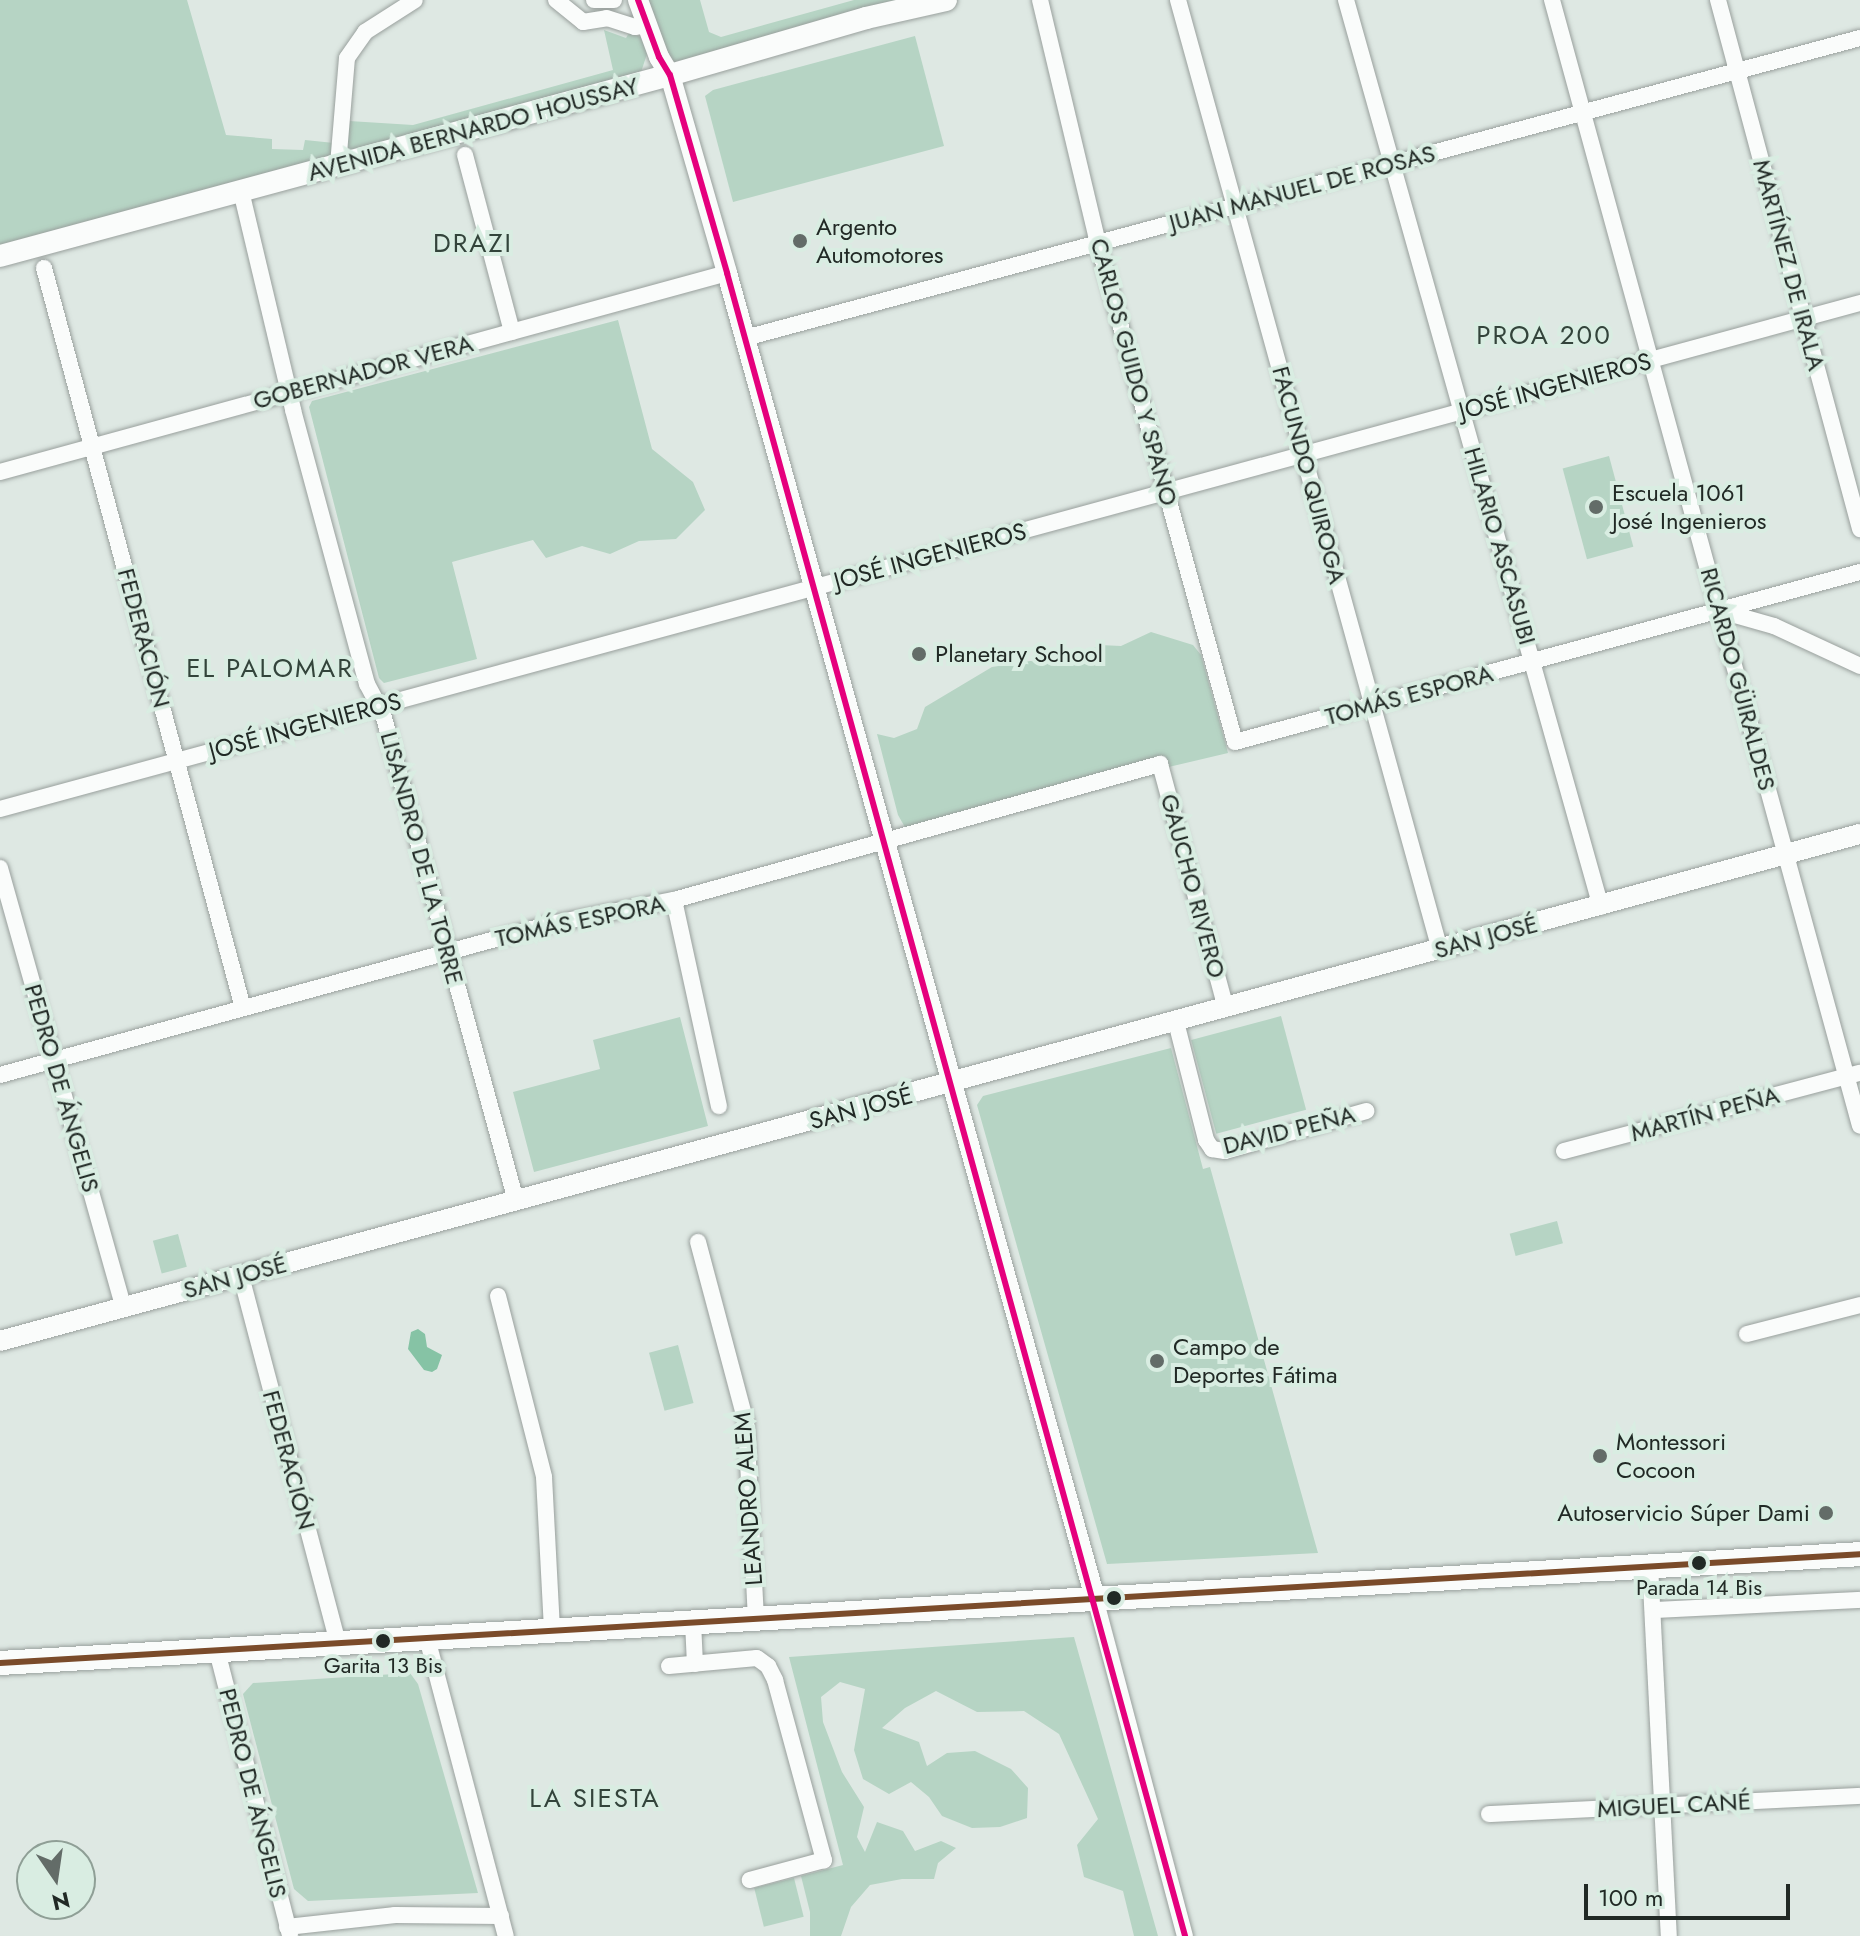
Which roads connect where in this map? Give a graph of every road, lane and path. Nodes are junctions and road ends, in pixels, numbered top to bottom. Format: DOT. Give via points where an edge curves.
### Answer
graph roads {
  1 [pos="415,0"];
  2 [pos="556,0"];
  3 [pos="594,0"];
  4 [pos="614,0"];
  5 [pos="638,0"];
  6 [pos="946,0"];
  7 [pos="1040,0"];
  8 [pos="1178,0"];
  9 [pos="1346,0"];
  10 [pos="1552,0"];
  11 [pos="1718,0"];
  12 [pos="607,18"];
  13 [pos="647,25"];
  14 [pos="1860,38"];
  15 [pos="1737,71"];
  16 [pos="670,75"];
  17 [pos="1583,112"];
  18 [pos="465,155"];
  19 [pos="1392,163"];
  20 [pos="338,165"];
  21 [pos="241,191"];
  22 [pos="1235,206"];
  23 [pos="1098,243"];
  24 [pos="0,256"];
  25 [pos="44,268"];
  26 [pos="727,273"];
  27 [pos="1860,303"];
  28 [pos="1803,318"];
  29 [pos="512,332"];
  30 [pos="745,338"];
  31 [pos="1650,360"];
  32 [pos="290,392"];
  33 [pos="1462,411"];
  34 [pos="92,447"];
  35 [pos="1303,454"];
  36 [pos="0,472"];
  37 [pos="1166,492"];
  38 [pos="1860,529"];
  39 [pos="1860,572"];
  40 [pos="814,587"];
  41 [pos="1719,611"];
  42 [pos="1532,661"];
  43 [pos="1860,666"];
  44 [pos="1372,705"];
  45 [pos="379,706"];
  46 [pos="1235,742"];
  47 [pos="176,760"];
  48 [pos="1160,764"];
  49 [pos="0,809"];
  50 [pos="1860,834"];
  51 [pos="886,842"];
  52 [pos="1786,855"];
  53 [pos="0,868"];
  54 [pos="674,900"];
  55 [pos="1601,907"];
  56 [pos="1440,950"];
  57 [pos="448,952"];
  58 [pos="243,1008"];
  59 [pos="1226,1008"];
  60 [pos="1176,1022"];
  61 [pos="54,1061"];
  62 [pos="1853,1074"];
  63 [pos="0,1075"];
  64 [pos="952,1083"];
  65 [pos="719,1106"];
  66 [pos="1366,1111"];
  67 [pos="1860,1126"];
  68 [pos="1564,1151"];
  69 [pos="516,1201"];
  70 [pos="698,1242"];
  71 [pos="241,1276"];
  72 [pos="498,1296"];
  73 [pos="1860,1305"];
  74 [pos="124,1308"];
  75 [pos="1747,1334"];
  76 [pos="0,1341"];
  77 [pos="1860,1554"];
  78 [pos="1650,1565"];
  79 [pos="1095,1598"];
  80 [pos="1860,1600"];
  81 [pos="1653,1610"];
  82 [pos="756,1619"];
  83 [pos="693,1622"];
  84 [pos="552,1631"];
  85 [pos="427,1638"];
  86 [pos="338,1643"];
  87 [pos="217,1651"];
  88 [pos="0,1663"];
  89 [pos="695,1664"];
  90 [pos="669,1666"];
  91 [pos="1860,1796"];
  92 [pos="1662,1806"];
  93 [pos="1489,1814"];
  94 [pos="750,1880"];
  95 [pos="501,1916"];
  96 [pos="288,1931"];
  97 [pos="506,1936"];
  98 [pos="1185,1936"];
  99 [pos="1669,1936"];
  1 -- 20 [label="street" via="365,32 347,58"];
  2 -- 12 [label="street" via="583,22"];
  3 -- 4 [label="street"];
  4 -- 12 [label="street"];
  5 -- 13 [label="street"];
  6 -- 16 [label="main road, AVENIDA BERNARDO HOUSSAY"];
  7 -- 23 [label="street, CARLOS GUIDO Y SPANO"];
  8 -- 22 [label="street, FACUNDO QUIROGA"];
  9 -- 19 [label="street, HILARIO ASCASUBI"];
  10 -- 17 [label="street, RICARDO GÜIRALDES"];
  11 -- 15 [label="street, MARTÍNEZ DE IRALA"];
  12 -- 13 [label="street" via="635,27"];
  13 -- 16 [label="street"];
  14 -- 15 [label="street, JUAN MANUEL DE ROSAS"];
  15 -- 17 [label="street, JUAN MANUEL DE ROSAS"];
  15 -- 28 [label="street, MARTÍNEZ DE IRALA"];
  16 -- 20 [label="main road, AVENIDA BERNARDO HOUSSAY"];
  16 -- 26 [label="street"];
  17 -- 19 [label="street, JUAN MANUEL DE ROSAS"];
  17 -- 31 [label="street, RICARDO GÜIRALDES"];
  18 -- 29 [label="street"];
  19 -- 22 [label="street, JUAN MANUEL DE ROSAS"];
  19 -- 33 [label="street, HILARIO ASCASUBI"];
  20 -- 21 [label="main road, AVENIDA BERNARDO HOUSSAY"];
  21 -- 24 [label="main road, AVENIDA BERNARDO HOUSSAY"];
  21 -- 32 [label="street, LISANDRO DE LA TORRE"];
  22 -- 23 [label="street, JUAN MANUEL DE ROSAS"];
  22 -- 35 [label="street, FACUNDO QUIROGA"];
  23 -- 30 [label="street, JUAN MANUEL DE ROSAS"];
  23 -- 37 [label="street, CARLOS GUIDO Y SPANO"];
  25 -- 34 [label="street, FEDERACIÓN"];
  26 -- 29 [label="street, GOBERNADOR VERA"];
  26 -- 30 [label="street"];
  27 -- 28 [label="street, JOSÉ INGENIEROS"];
  28 -- 31 [label="street, JOSÉ INGENIEROS"];
  28 -- 38 [label="street, MARTÍNEZ DE IRALA"];
  29 -- 32 [label="street, GOBERNADOR VERA"];
  30 -- 40 [label="street"];
  31 -- 33 [label="street, JOSÉ INGENIEROS"];
  31 -- 41 [label="street, RICARDO GÜIRALDES"];
  32 -- 34 [label="street, GOBERNADOR VERA"];
  32 -- 45 [label="street, LISANDRO DE LA TORRE" via="367,684"];
  33 -- 35 [label="street, JOSÉ INGENIEROS"];
  33 -- 42 [label="street, HILARIO ASCASUBI"];
  34 -- 36 [label="street, GOBERNADOR VERA"];
  34 -- 47 [label="street, FEDERACIÓN"];
  35 -- 37 [label="street, JOSÉ INGENIEROS"];
  35 -- 44 [label="street, FACUNDO QUIROGA"];
  37 -- 40 [label="street, JOSÉ INGENIEROS"];
  37 -- 46 [label="street, CARLOS GUIDO Y SPANO"];
  39 -- 41 [label="street, TOMÁS ESPORA"];
  40 -- 45 [label="street, JOSÉ INGENIEROS"];
  40 -- 51 [label="street"];
  41 -- 42 [label="street, TOMÁS ESPORA"];
  41 -- 43 [label="street" via="1774,626"];
  41 -- 52 [label="street, RICARDO GÜIRALDES"];
  42 -- 44 [label="street, TOMÁS ESPORA"];
  42 -- 55 [label="street, HILARIO ASCASUBI"];
  44 -- 46 [label="street, TOMÁS ESPORA"];
  44 -- 56 [label="street, FACUNDO QUIROGA"];
  45 -- 47 [label="street, JOSÉ INGENIEROS"];
  45 -- 57 [label="street, LISANDRO DE LA TORRE"];
  47 -- 49 [label="street, JOSÉ INGENIEROS"];
  47 -- 58 [label="street, FEDERACIÓN"];
  48 -- 51 [label="street, TOMÁS ESPORA"];
  48 -- 59 [label="street, GAUCHO RIVERO"];
  50 -- 52 [label="street, SAN JOSÉ"];
  51 -- 54 [label="street, TOMÁS ESPORA"];
  51 -- 64 [label="street"];
  52 -- 55 [label="street, SAN JOSÉ"];
  52 -- 62 [label="street, RICARDO GÜIRALDES"];
  53 -- 61 [label="street, PEDRO DE ÁNGELIS"];
  54 -- 57 [label="street, TOMÁS ESPORA" via="550,924"];
  54 -- 65 [label="street"];
  55 -- 56 [label="street, SAN JOSÉ"];
  56 -- 59 [label="street, SAN JOSÉ"];
  57 -- 58 [label="street, TOMÁS ESPORA"];
  57 -- 69 [label="street, LISANDRO DE LA TORRE"];
  58 -- 61 [label="street, TOMÁS ESPORA"];
  59 -- 60 [label="street, SAN JOSÉ"];
  60 -- 64 [label="street, SAN JOSÉ"];
  60 -- 66 [label="street, DAVID PEÑA" via="1212,1149 1225,1151"];
  61 -- 63 [label="street, TOMÁS ESPORA"];
  61 -- 74 [label="street, PEDRO DE ÁNGELIS"];
  62 -- 67 [label="street, RICARDO GÜIRALDES"];
  62 -- 68 [label="street, MARTÍN PEÑA"];
  64 -- 69 [label="street, SAN JOSÉ"];
  64 -- 79 [label="street"];
  69 -- 71 [label="street, SAN JOSÉ"];
  70 -- 82 [label="street, LEANDRO ALEM" via="746,1422"];
  71 -- 74 [label="street, SAN JOSÉ"];
  71 -- 86 [label="street, FEDERACIÓN"];
  72 -- 84 [label="street" via="544,1477"];
  73 -- 75 [label="street"];
  74 -- 76 [label="street, SAN JOSÉ"];
  77 -- 78 [label="main road"];
  78 -- 79 [label="main road"];
  78 -- 81 [label="street"];
  79 -- 82 [label="main road"];
  79 -- 98 [label="street"];
  80 -- 81 [label="street"];
  81 -- 92 [label="street"];
  82 -- 83 [label="main road"];
  83 -- 84 [label="main road"];
  83 -- 89 [label="street"];
  84 -- 85 [label="main road"];
  85 -- 86 [label="main road"];
  85 -- 95 [label="street"];
  86 -- 87 [label="main road"];
  87 -- 88 [label="main road"];
  87 -- 96 [label="street, PEDRO DE ÁNGELIS"];
  89 -- 90 [label="street"];
  89 -- 94 [label="street" via="757,1658 768,1666 824,1860"];
  91 -- 92 [label="street, MIGUEL CANÉ"];
  92 -- 93 [label="street, MIGUEL CANÉ"];
  92 -- 99 [label="street"];
  95 -- 96 [label="street" via="395,1915"];
  95 -- 97 [label="street"];
}
